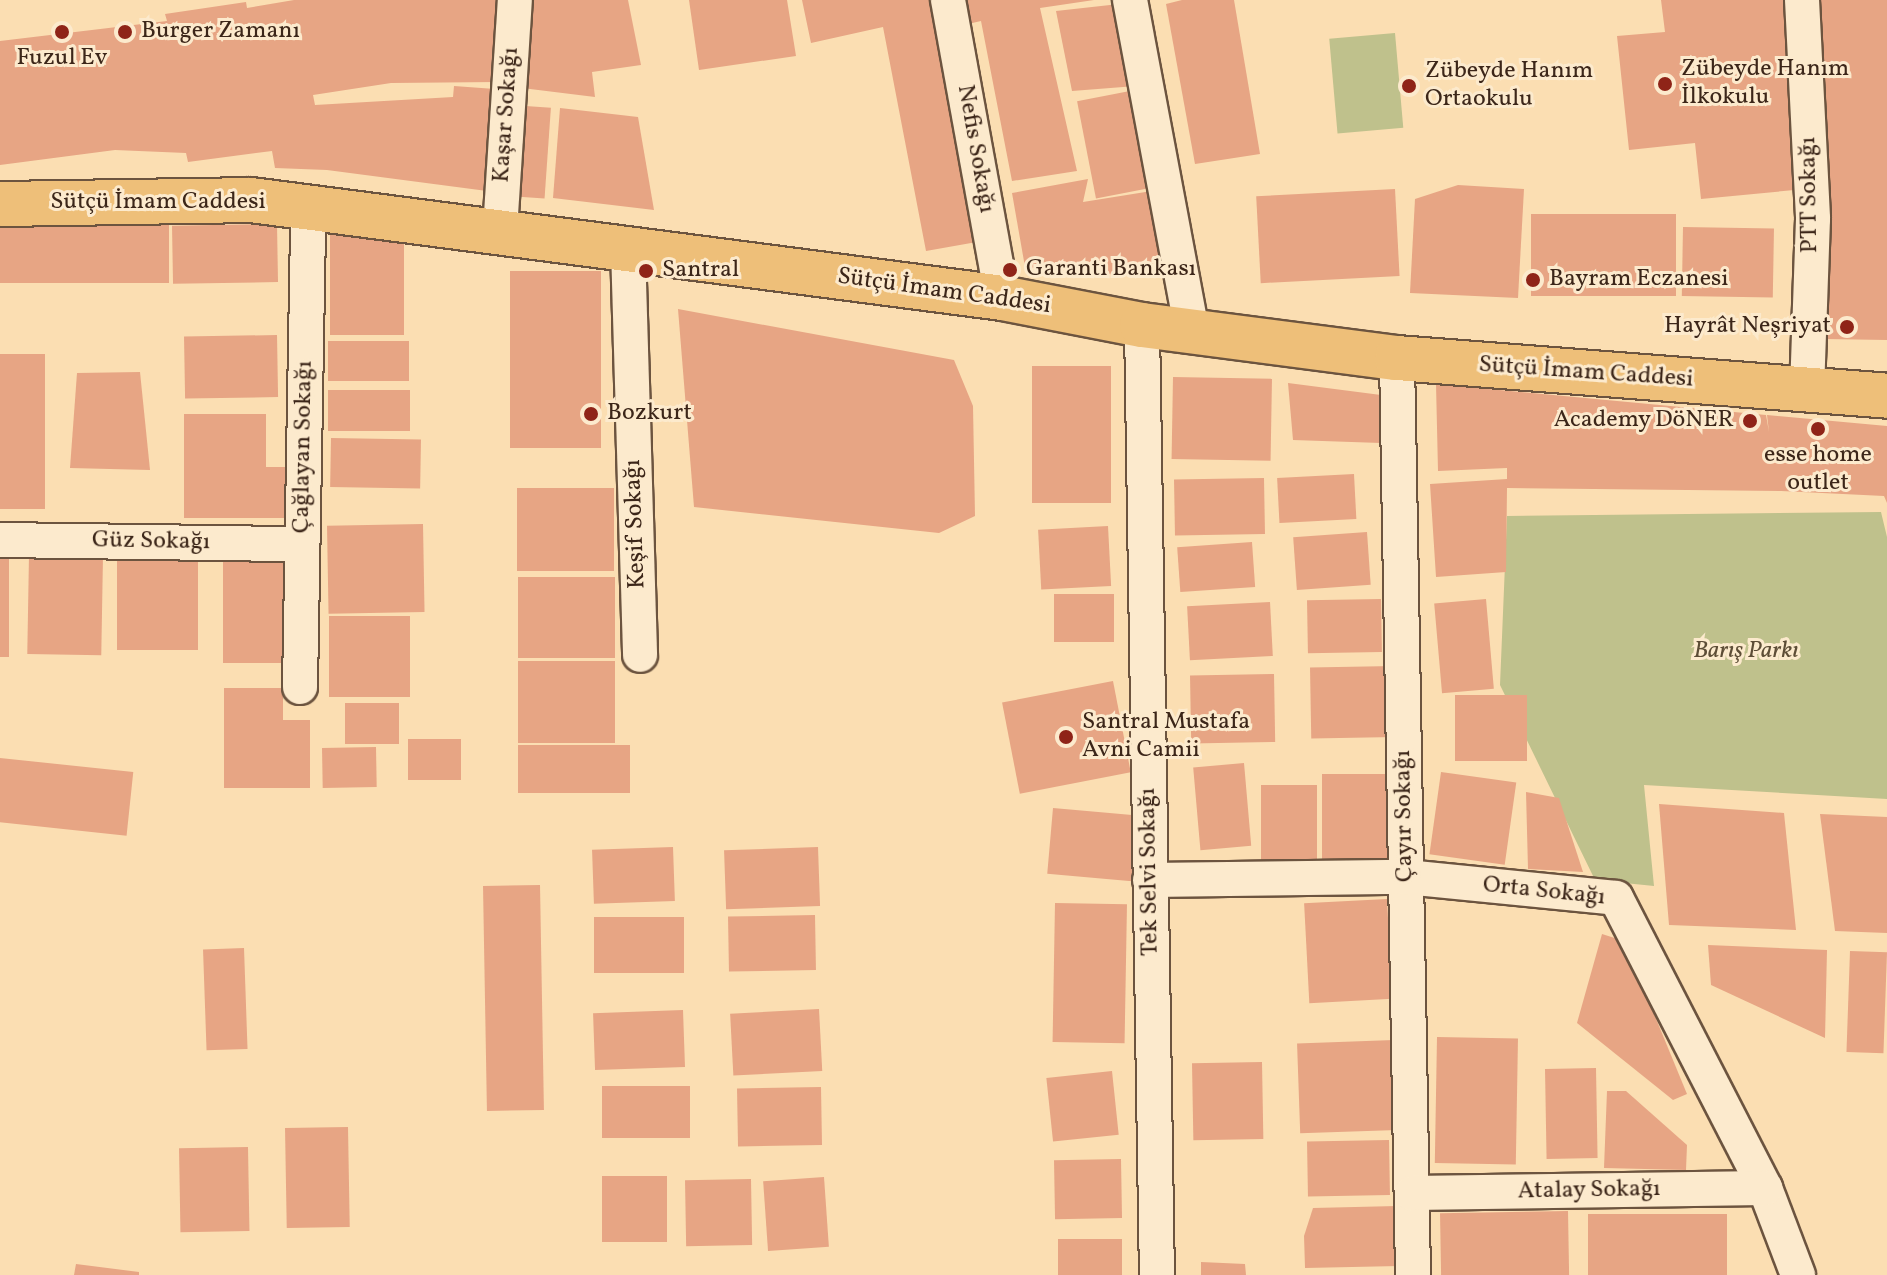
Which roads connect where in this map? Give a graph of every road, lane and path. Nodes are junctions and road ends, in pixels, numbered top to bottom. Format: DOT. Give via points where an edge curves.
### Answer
graph roads {
  1 [pos="515,0"];
  2 [pos="948,0"];
  3 [pos="1130,0"];
  4 [pos="1802,0"];
  5 [pos="0,204"];
  6 [pos="308,207"];
  7 [pos="500,230"];
  8 [pos="628,248"];
  9 [pos="1002,298"];
  10 [pos="1142,325"];
  11 [pos="1192,331"];
  12 [pos="1397,358"];
  13 [pos="1807,390"];
  14 [pos="1887,396"];
  15 [pos="0,540"];
  16 [pos="302,544"];
  17 [pos="640,655"];
  18 [pos="300,687"];
  19 [pos="1406,877"];
  20 [pos="1150,880"];
  21 [pos="1765,1188"];
  22 [pos="1412,1193"];
  23 [pos="1157,1275"];
  24 [pos="1413,1275"];
  25 [pos="1798,1275"];
  1 -- 7 [label="street, Kaşar Sokağı"];
  2 -- 9 [label="street, Nefis Sokağı"];
  3 -- 11 [label="street"];
  4 -- 13 [label="street, PTT Sokağı" via="1813,219"];
  5 -- 6 [label="main road, Sütçü İmam Caddesi" via="251,200"];
  6 -- 7 [label="main road, Sütçü İmam Caddesi"];
  6 -- 16 [label="street, Çağlayan Sokağı"];
  7 -- 8 [label="main road, Sütçü İmam Caddesi"];
  8 -- 9 [label="main road, Sütçü İmam Caddesi"];
  8 -- 17 [label="street, Keşif Sokağı"];
  9 -- 10 [label="main road, Sütçü İmam Caddesi"];
  10 -- 11 [label="main road, Sütçü İmam Caddesi"];
  10 -- 20 [label="street, Tek Selvi Sokağı"];
  11 -- 12 [label="main road, Sütçü İmam Caddesi"];
  12 -- 13 [label="main road, Sütçü İmam Caddesi"];
  12 -- 19 [label="street, Çayır Sokağı"];
  13 -- 14 [label="main road, Sütçü İmam Caddesi"];
  15 -- 16 [label="street, Güz Sokağı"];
  16 -- 18 [label="street, Çağlayan Sokağı"];
  19 -- 20 [label="street, Orta Sokağı"];
  19 -- 21 [label="street, Orta Sokağı" via="1616,898"];
  19 -- 22 [label="street, Çayır Sokağı"];
  20 -- 23 [label="street, Tek Selvi Sokağı"];
  21 -- 22 [label="street, Atalay Sokağı"];
  21 -- 25 [label="street, Orta Sokağı"];
  22 -- 24 [label="street, Çayır Sokağı"];
}
